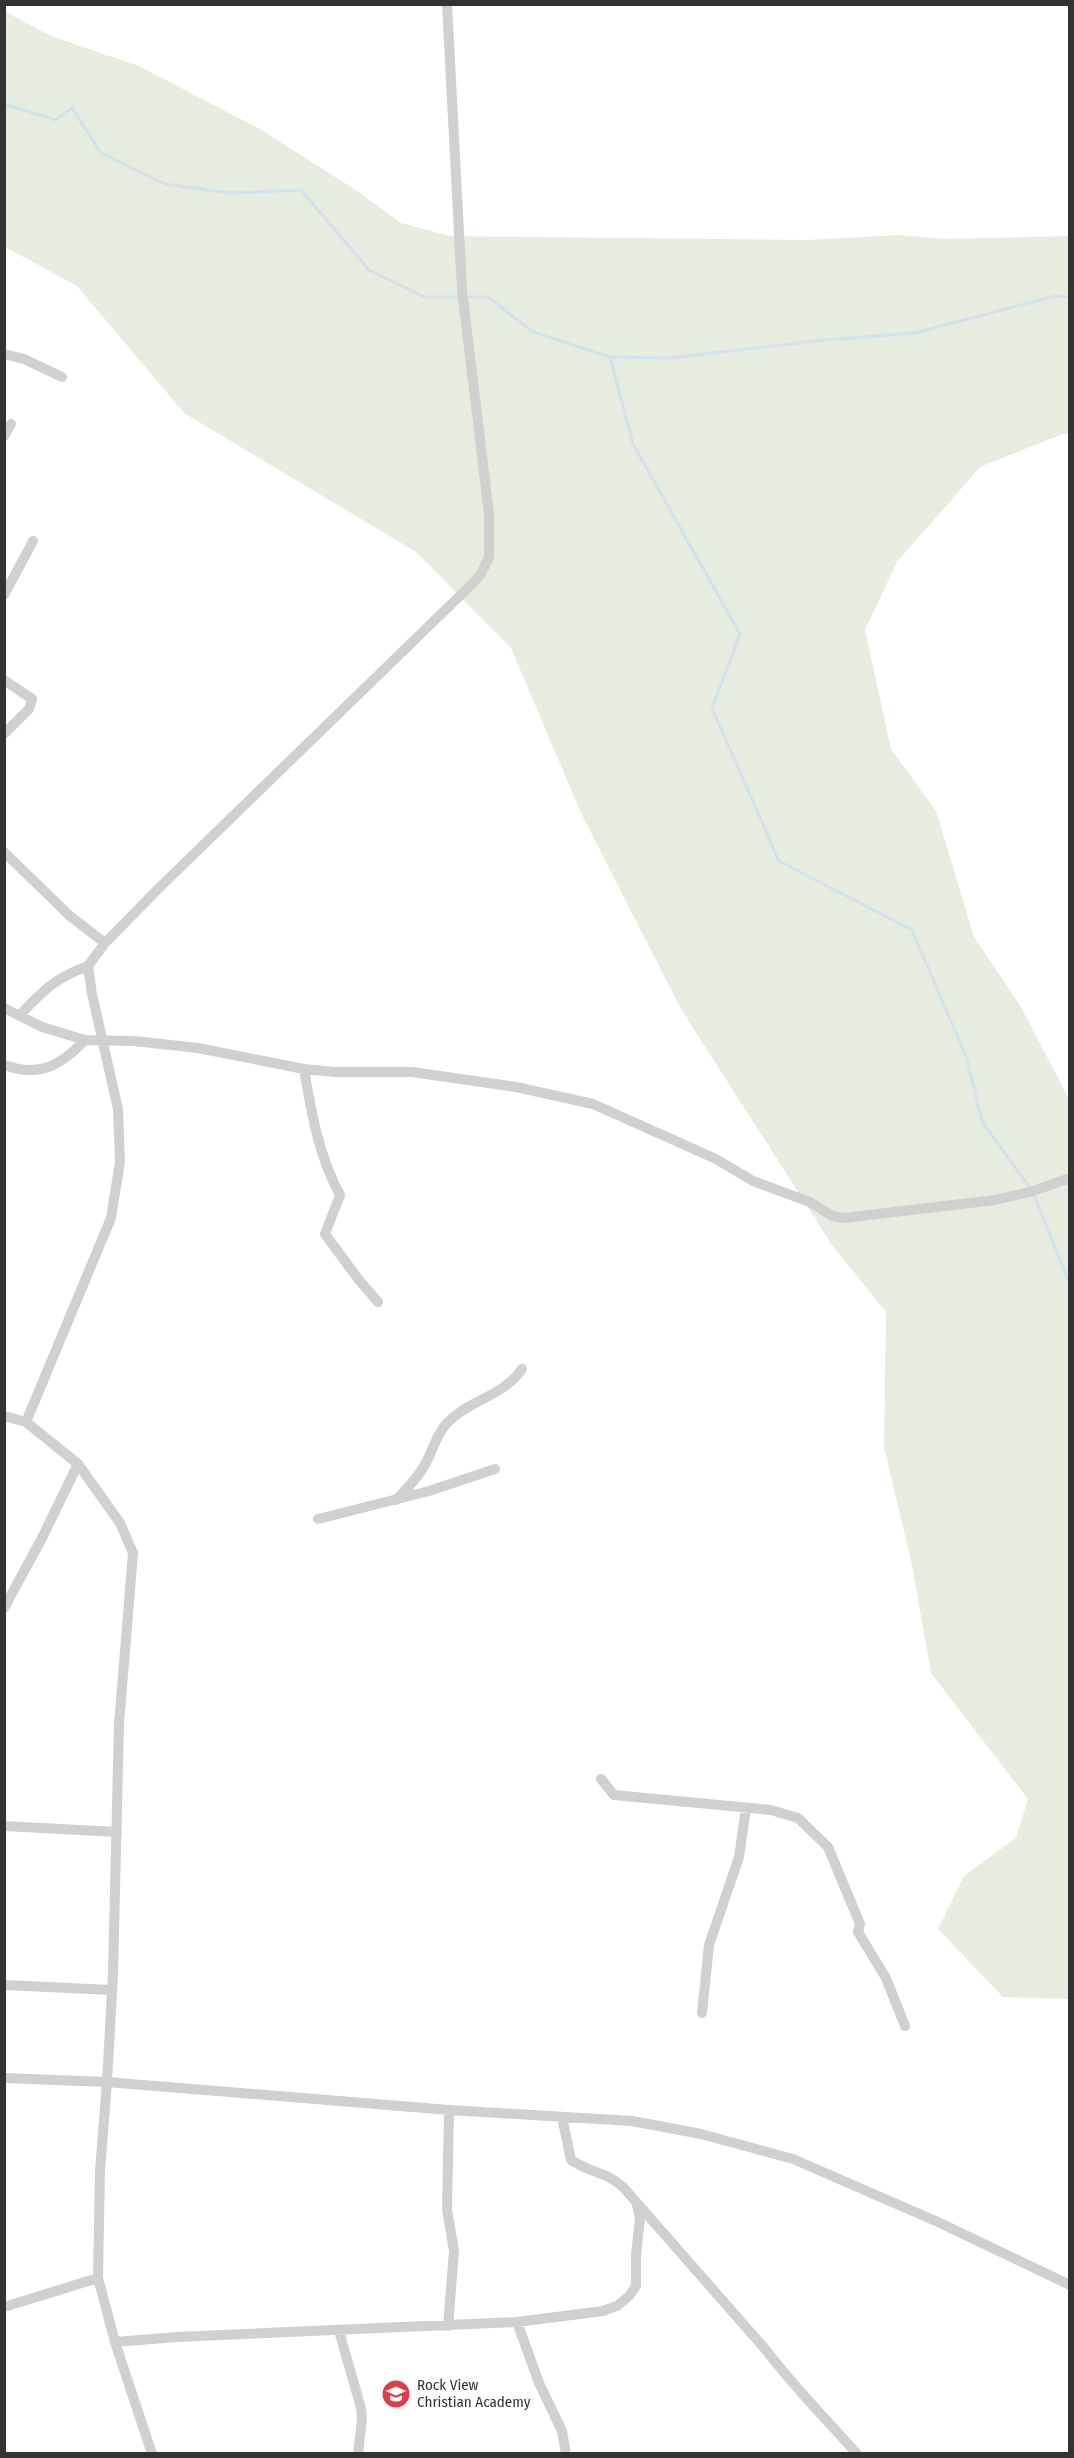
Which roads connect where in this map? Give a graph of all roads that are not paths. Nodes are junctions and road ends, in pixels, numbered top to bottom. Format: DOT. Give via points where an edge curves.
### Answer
graph roads {
  1 [pos="447,4"];
  2 [pos="4,354"];
  3 [pos="62,377"];
  4 [pos="11,424"];
  5 [pos="4,436"];
  6 [pos="33,541"];
  7 [pos="4,595"];
  8 [pos="4,680"];
  9 [pos="4,734"];
  10 [pos="4,852"];
  11 [pos="105,944"];
  12 [pos="88,966"];
  13 [pos="4,1008"];
  14 [pos="20,1015"];
  15 [pos="102,1039"];
  16 [pos="85,1040"];
  17 [pos="4,1065"];
  18 [pos="304,1069"];
  19 [pos="1070,1178"];
  20 [pos="378,1302"];
  21 [pos="522,1369"];
  22 [pos="4,1416"];
  23 [pos="26,1422"];
  24 [pos="78,1464"];
  25 [pos="495,1469"];
  26 [pos="396,1500"];
  27 [pos="318,1519"];
  28 [pos="4,1608"];
  29 [pos="601,1779"];
  30 [pos="746,1808"];
  31 [pos="4,1826"];
  32 [pos="117,1832"];
  33 [pos="4,1985"];
  34 [pos="112,1990"];
  35 [pos="702,2013"];
  36 [pos="906,2026"];
  37 [pos="4,2078"];
  38 [pos="107,2082"];
  39 [pos="449,2110"];
  40 [pos="562,2117"];
  41 [pos="637,2205"];
  42 [pos="98,2278"];
  43 [pos="1070,2285"];
  44 [pos="4,2307"];
  45 [pos="517,2322"];
  46 [pos="448,2326"];
  47 [pos="339,2331"];
  48 [pos="115,2342"];
  49 [pos="152,2454"];
  50 [pos="358,2454"];
  51 [pos="566,2454"];
  52 [pos="856,2454"];
  1 -- 11 [label="street" via="462,290 489,514 489,557 481,574"];
  2 -- 3 [label="street"];
  4 -- 5 [label="street"];
  6 -- 7 [label="street"];
  8 -- 9 [label="street" via="32,699 29,709"];
  10 -- 11 [label="street"];
  11 -- 12 [label="street"];
  12 -- 14 [label="street" via="64,975"];
  12 -- 15 [label="street"];
  13 -- 14 [label="street"];
  14 -- 16 [label="street" via="42,1027"];
  15 -- 16 [label="street"];
  15 -- 18 [label="street" via="198,1048"];
  15 -- 23 [label="street" via="118,1109 120,1162 111,1218"];
  16 -- 17 [label="street" via="46,1070 17,1070"];
  18 -- 19 [label="street" via="412,1072 516,1087 593,1104 716,1159 753,1181 843,1218 995,1200"];
  18 -- 20 [label="street" via="320,1142 340,1195 325,1234"];
  21 -- 26 [label="street" via="501,1390 448,1422 435,1439 423,1468"];
  22 -- 23 [label="street"];
  23 -- 24 [label="street"];
  24 -- 28 [label="street"];
  24 -- 32 [label="street" via="120,1523 134,1553 119,1724"];
  25 -- 26 [label="street"];
  26 -- 27 [label="street"];
  29 -- 30 [label="street" via="614,1795"];
  30 -- 35 [label="street" via="739,1857 709,1945"];
  30 -- 36 [label="street" via="798,1818 828,1847 860,1923 858,1932 886,1978"];
  31 -- 32 [label="street"];
  32 -- 34 [label="street"];
  33 -- 34 [label="street"];
  34 -- 38 [label="street"];
  37 -- 38 [label="street"];
  38 -- 39 [label="street"];
  38 -- 42 [label="street"];
  39 -- 40 [label="street"];
  39 -- 46 [label="street" via="447,2210 454,2250"];
  40 -- 41 [label="street" via="571,2160 585,2169 606,2174"];
  40 -- 43 [label="street" via="632,2121 701,2134 793,2159"];
  41 -- 45 [label="street" via="640,2218 636,2286 629,2296 603,2311"];
  41 -- 52 [label="street"];
  42 -- 44 [label="street"];
  42 -- 48 [label="street"];
  45 -- 46 [label="street"];
  45 -- 51 [label="street" via="562,2431"];
  46 -- 47 [label="street"];
  47 -- 48 [label="street"];
  47 -- 50 [label="street" via="361,2408"];
  48 -- 49 [label="street"];
}
